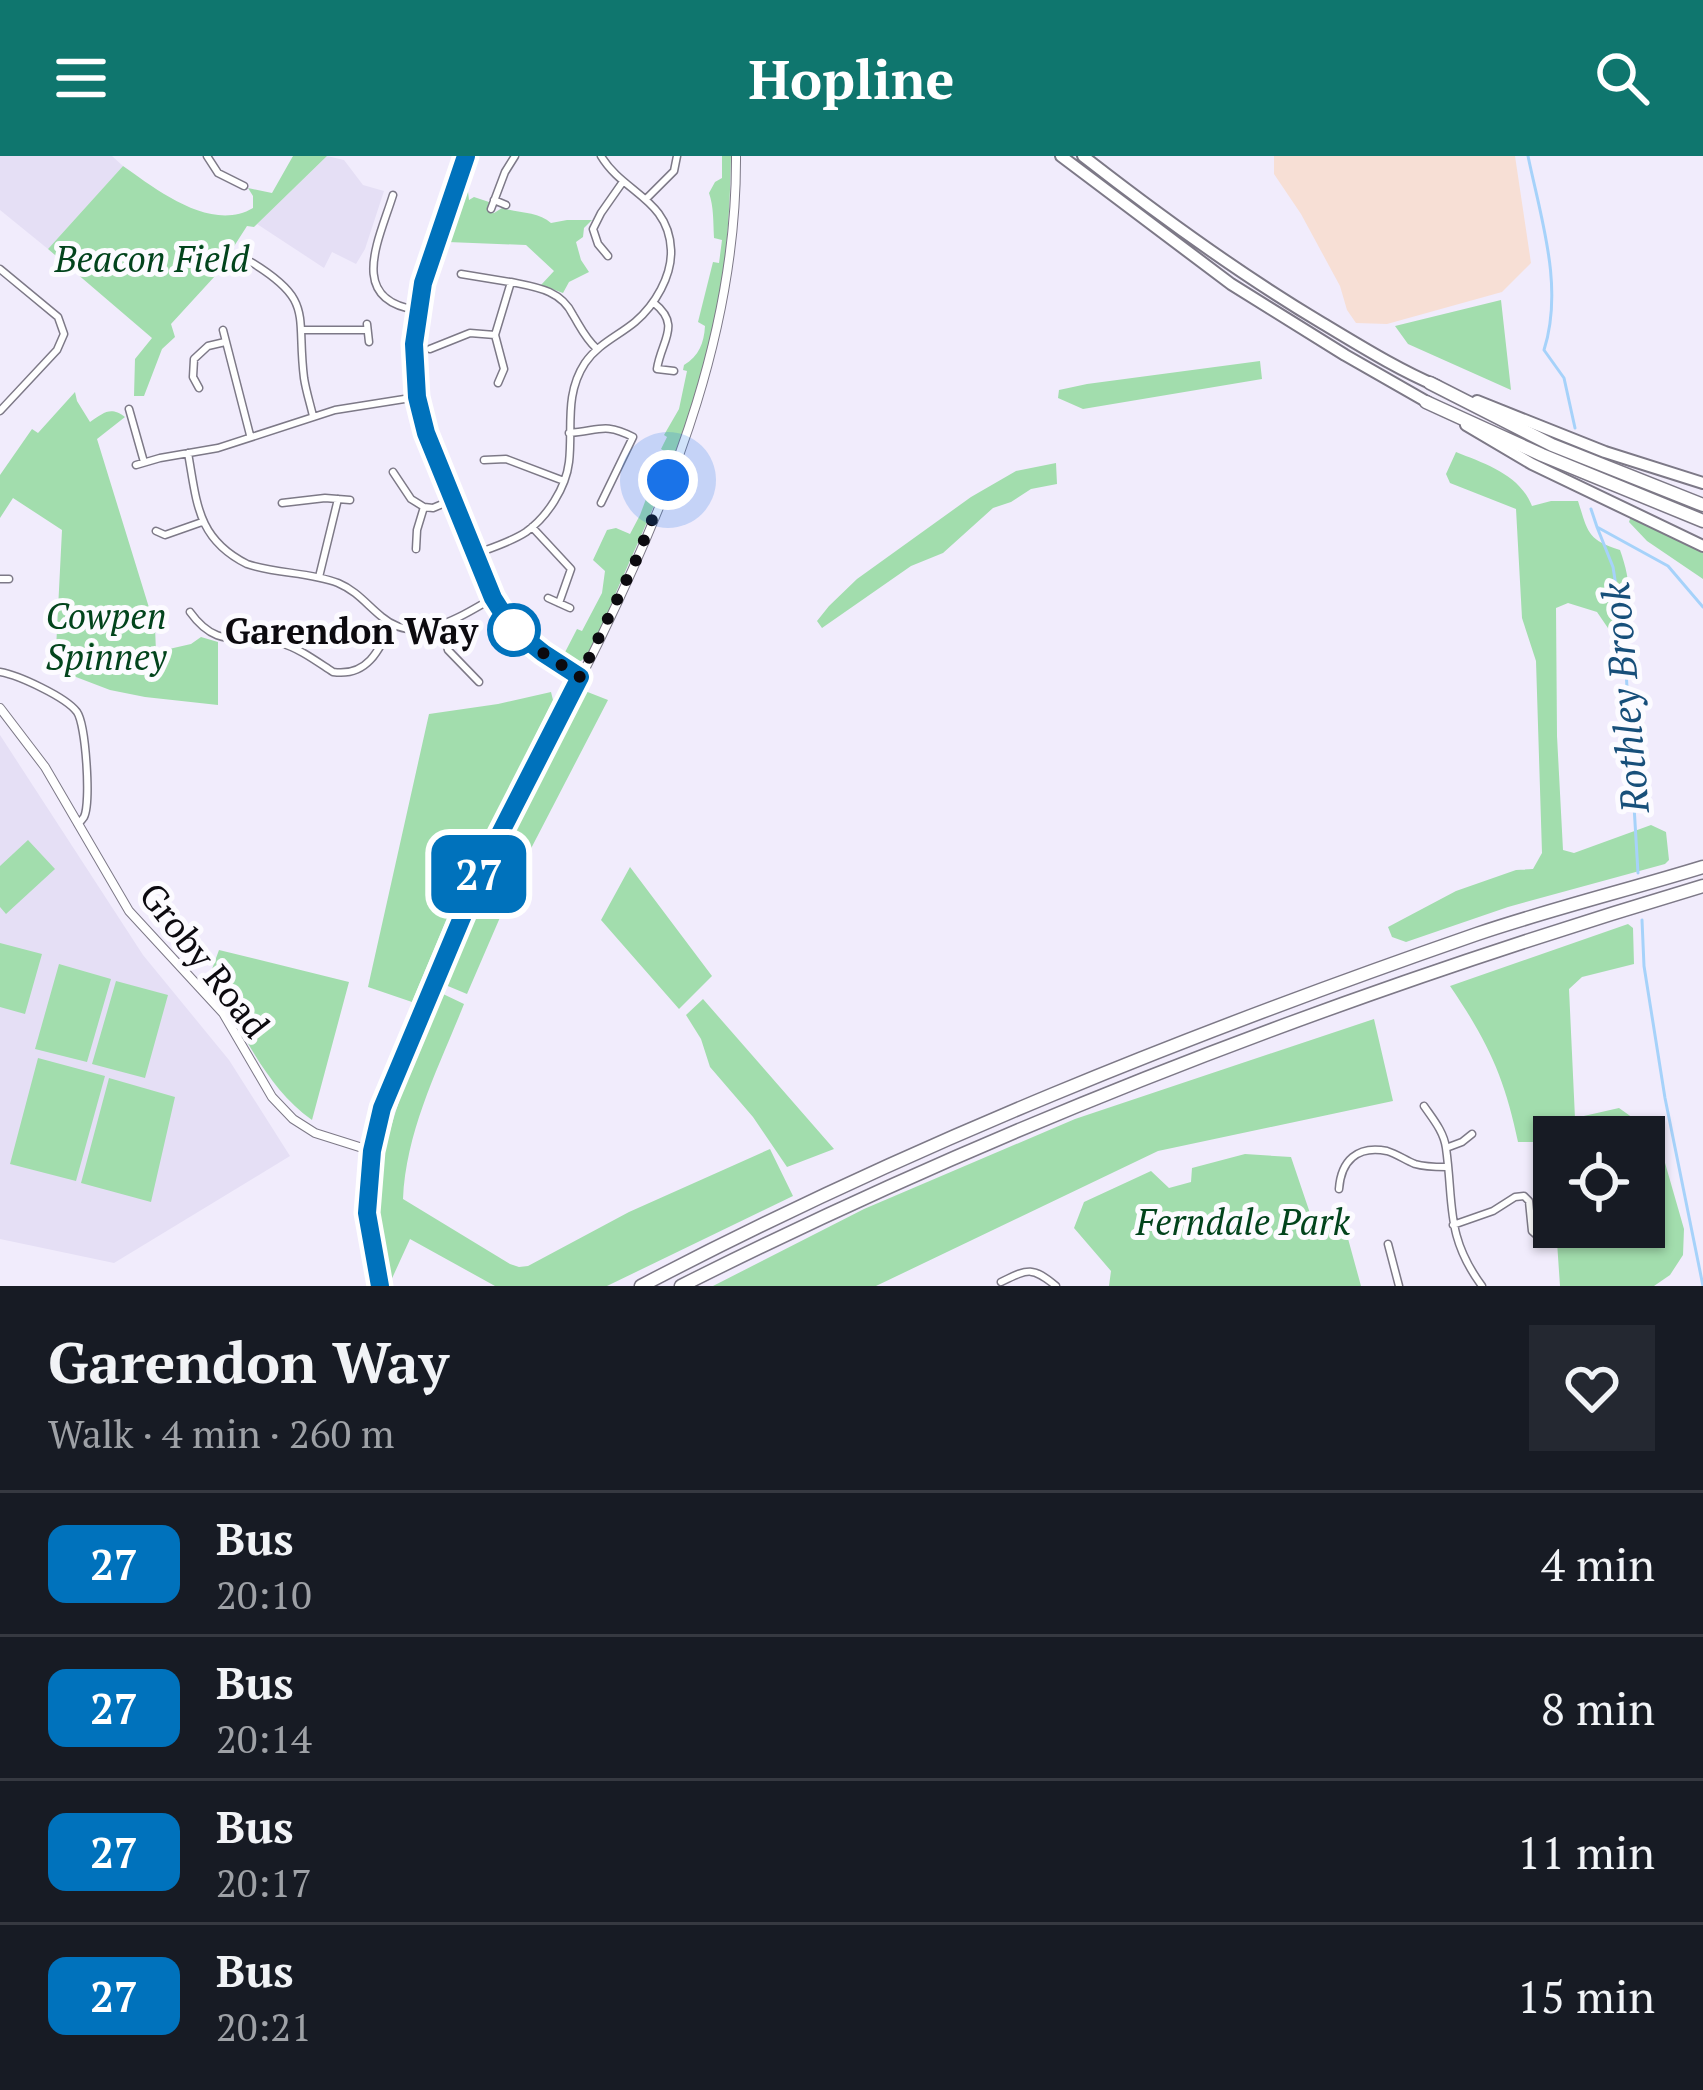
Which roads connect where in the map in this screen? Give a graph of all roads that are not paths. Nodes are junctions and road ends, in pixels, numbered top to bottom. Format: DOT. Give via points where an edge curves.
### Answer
graph roads {
  1 [pos="207,156"];
  2 [pos="466,156"];
  3 [pos="515,156"];
  4 [pos="602,156"];
  5 [pos="677,156"];
  6 [pos="736,156"];
  7 [pos="1061,156"];
  8 [pos="1083,156"];
  9 [pos="232,181"];
  10 [pos="623,182"];
  11 [pos="244,186"];
  12 [pos="227,192"];
  13 [pos="393,195"];
  14 [pos="647,199"];
  15 [pos="506,205"];
  16 [pos="608,256"];
  17 [pos="265,258"];
  18 [pos="250,262"];
  19 [pos="259,267"];
  20 [pos="0,268"];
  21 [pos="460,274"];
  22 [pos="511,282"];
  23 [pos="652,302"];
  24 [pos="417,310"];
  25 [pos="223,330"];
  26 [pos="303,330"];
  27 [pos="495,335"];
  28 [pos="225,342"];
  29 [pos="369,342"];
  30 [pos="440,345"];
  31 [pos="430,349"];
  32 [pos="597,349"];
  33 [pos="443,356"];
  34 [pos="504,368"];
  35 [pos="674,371"];
  36 [pos="517,372"];
  37 [pos="193,377"];
  38 [pos="182,382"];
  39 [pos="498,383"];
  40 [pos="1430,383"];
  41 [pos="199,388"];
  42 [pos="417,397"];
  43 [pos="1426,402"];
  44 [pos="128,409"];
  45 [pos="0,411"];
  46 [pos="313,416"];
  47 [pos="569,433"];
  48 [pos="250,435"];
  49 [pos="188,453"];
  50 [pos="484,460"];
  51 [pos="393,472"];
  52 [pos="565,481"];
  53 [pos="416,482"];
  54 [pos="1703,483"];
  55 [pos="405,489"];
  56 [pos="338,499"];
  57 [pos="350,500"];
  58 [pos="452,500"];
  59 [pos="280,503"];
  60 [pos="601,503"];
  61 [pos="1703,505"];
  62 [pos="424,507"];
  63 [pos="1703,521"];
  64 [pos="202,522"];
  65 [pos="532,527"];
  66 [pos="162,536"];
  67 [pos="1703,546"];
  68 [pos="416,549"];
  69 [pos="475,554"];
  70 [pos="319,577"];
  71 [pos="493,598"];
  72 [pos="548,598"];
  73 [pos="559,603"];
  74 [pos="570,608"];
  75 [pos="190,612"];
  76 [pos="391,624"];
  77 [pos="200,626"];
  78 [pos="442,626"];
  79 [pos="192,634"];
  80 [pos="478,664"];
  81 [pos="0,672"];
  82 [pos="470,673"];
  83 [pos="580,677"];
  84 [pos="479,682"];
  85 [pos="0,708"];
  86 [pos="78,824"];
  87 [pos="1703,867"];
  88 [pos="1703,886"];
  89 [pos="1424,1106"];
  90 [pos="1472,1134"];
  91 [pos="1446,1148"];
  92 [pos="372,1151"];
  93 [pos="1446,1167"];
  94 [pos="1339,1189"];
  95 [pos="1453,1225"];
  96 [pos="1533,1232"];
  97 [pos="1388,1244"];
  98 [pos="1001,1282"];
  99 [pos="1479,1285"];
  100 [pos="380,1286"];
  101 [pos="641,1286"];
  102 [pos="681,1286"];
  103 [pos="1056,1286"];
  104 [pos="1400,1286"];
  1 -- 9 [label="street"];
  2 -- 24 [label="street"];
  3 -- 15 [label="street" via="493,205"];
  4 -- 10 [label="street"];
  5 -- 14 [label="street" via="674,171"];
  6 -- 83 [label="street" via="729,270 710,360 656,511"];
  7 -- 43 [label="highway" via="1231,284"];
  8 -- 40 [label="highway" via="1229,264"];
  9 -- 11 [label="street"];
  9 -- 12 [label="street"];
  10 -- 14 [label="street"];
  10 -- 16 [label="street" via="593,230"];
  13 -- 24 [label="street" via="373,280 387,299"];
  14 -- 23 [label="street" via="665,223 672,254"];
  17 -- 19 [label="street"];
  18 -- 19 [label="street"];
  19 -- 26 [label="street" via="287,288"];
  20 -- 45 [label="street" via="58,317 64,334"];
  21 -- 22 [label="street"];
  22 -- 27 [label="street"];
  22 -- 32 [label="street" via="562,299"];
  23 -- 32 [label="street"];
  23 -- 35 [label="street" via="670,323 657,369"];
  24 -- 42 [label="street"];
  25 -- 28 [label="street"];
  26 -- 29 [label="street" via="367,327"];
  26 -- 46 [label="street"];
  27 -- 30 [label="street" via="470,332"];
  27 -- 34 [label="street"];
  28 -- 37 [label="street" via="199,352"];
  28 -- 48 [label="street"];
  30 -- 31 [label="street"];
  30 -- 33 [label="street"];
  32 -- 47 [label="street" via="575,383"];
  34 -- 36 [label="street"];
  34 -- 39 [label="street"];
  37 -- 38 [label="street"];
  37 -- 41 [label="street"];
  40 -- 54 [label="highway"];
  40 -- 61 [label="highway" via="1552,445"];
  42 -- 46 [label="street"];
  42 -- 58 [label="street"];
  43 -- 63 [label="highway"];
  43 -- 67 [label="highway" via="1532,464"];
  44 -- 49 [label="street" via="140,463"];
  46 -- 48 [label="street"];
  47 -- 52 [label="street"];
  47 -- 60 [label="street" via="604,427 633,437"];
  48 -- 49 [label="street"];
  49 -- 64 [label="street"];
  50 -- 52 [label="street" via="507,454"];
  51 -- 55 [label="street"];
  52 -- 65 [label="street"];
  53 -- 55 [label="street"];
  55 -- 62 [label="street"];
  56 -- 57 [label="street"];
  56 -- 59 [label="street"];
  56 -- 70 [label="street"];
  58 -- 62 [label="street"];
  58 -- 69 [label="street"];
  62 -- 68 [label="street"];
  64 -- 66 [label="street"];
  64 -- 70 [label="street" via="247,564"];
  65 -- 69 [label="street"];
  65 -- 73 [label="street" via="571,569"];
  69 -- 71 [label="street"];
  70 -- 76 [label="street" via="351,589"];
  71 -- 78 [label="street"];
  71 -- 83 [label="street" via="512,628"];
  72 -- 73 [label="street"];
  73 -- 74 [label="street"];
  75 -- 77 [label="street"];
  76 -- 77 [label="street" via="370,663 341,674 282,644 223,638"];
  76 -- 78 [label="street"];
  77 -- 79 [label="street"];
  78 -- 82 [label="street" via="448,650"];
  80 -- 82 [label="street"];
  81 -- 86 [label="street" via="44,690 79,717 86,812"];
  82 -- 84 [label="street"];
  83 -- 92 [label="street" via="468,899"];
  85 -- 86 [label="street, Groby Road"];
  86 -- 92 [label="street, Groby Road" via="129,911 223,1013 282,1108 319,1134"];
  87 -- 101 [label="highway" via="1481,933 1239,1021 1004,1115"];
  88 -- 102 [label="highway" via="1556,930 1130,1083"];
  89 -- 91 [label="street"];
  90 -- 91 [label="street"];
  91 -- 93 [label="street"];
  92 -- 100 [label="street" via="367,1213"];
  93 -- 94 [label="street" via="1384,1150 1361,1153 1340,1171"];
  93 -- 95 [label="street"];
  95 -- 96 [label="street" via="1524,1196"];
  95 -- 99 [label="street"];
  97 -- 104 [label="street"];
  98 -- 103 [label="street" via="1025,1270"];
}
